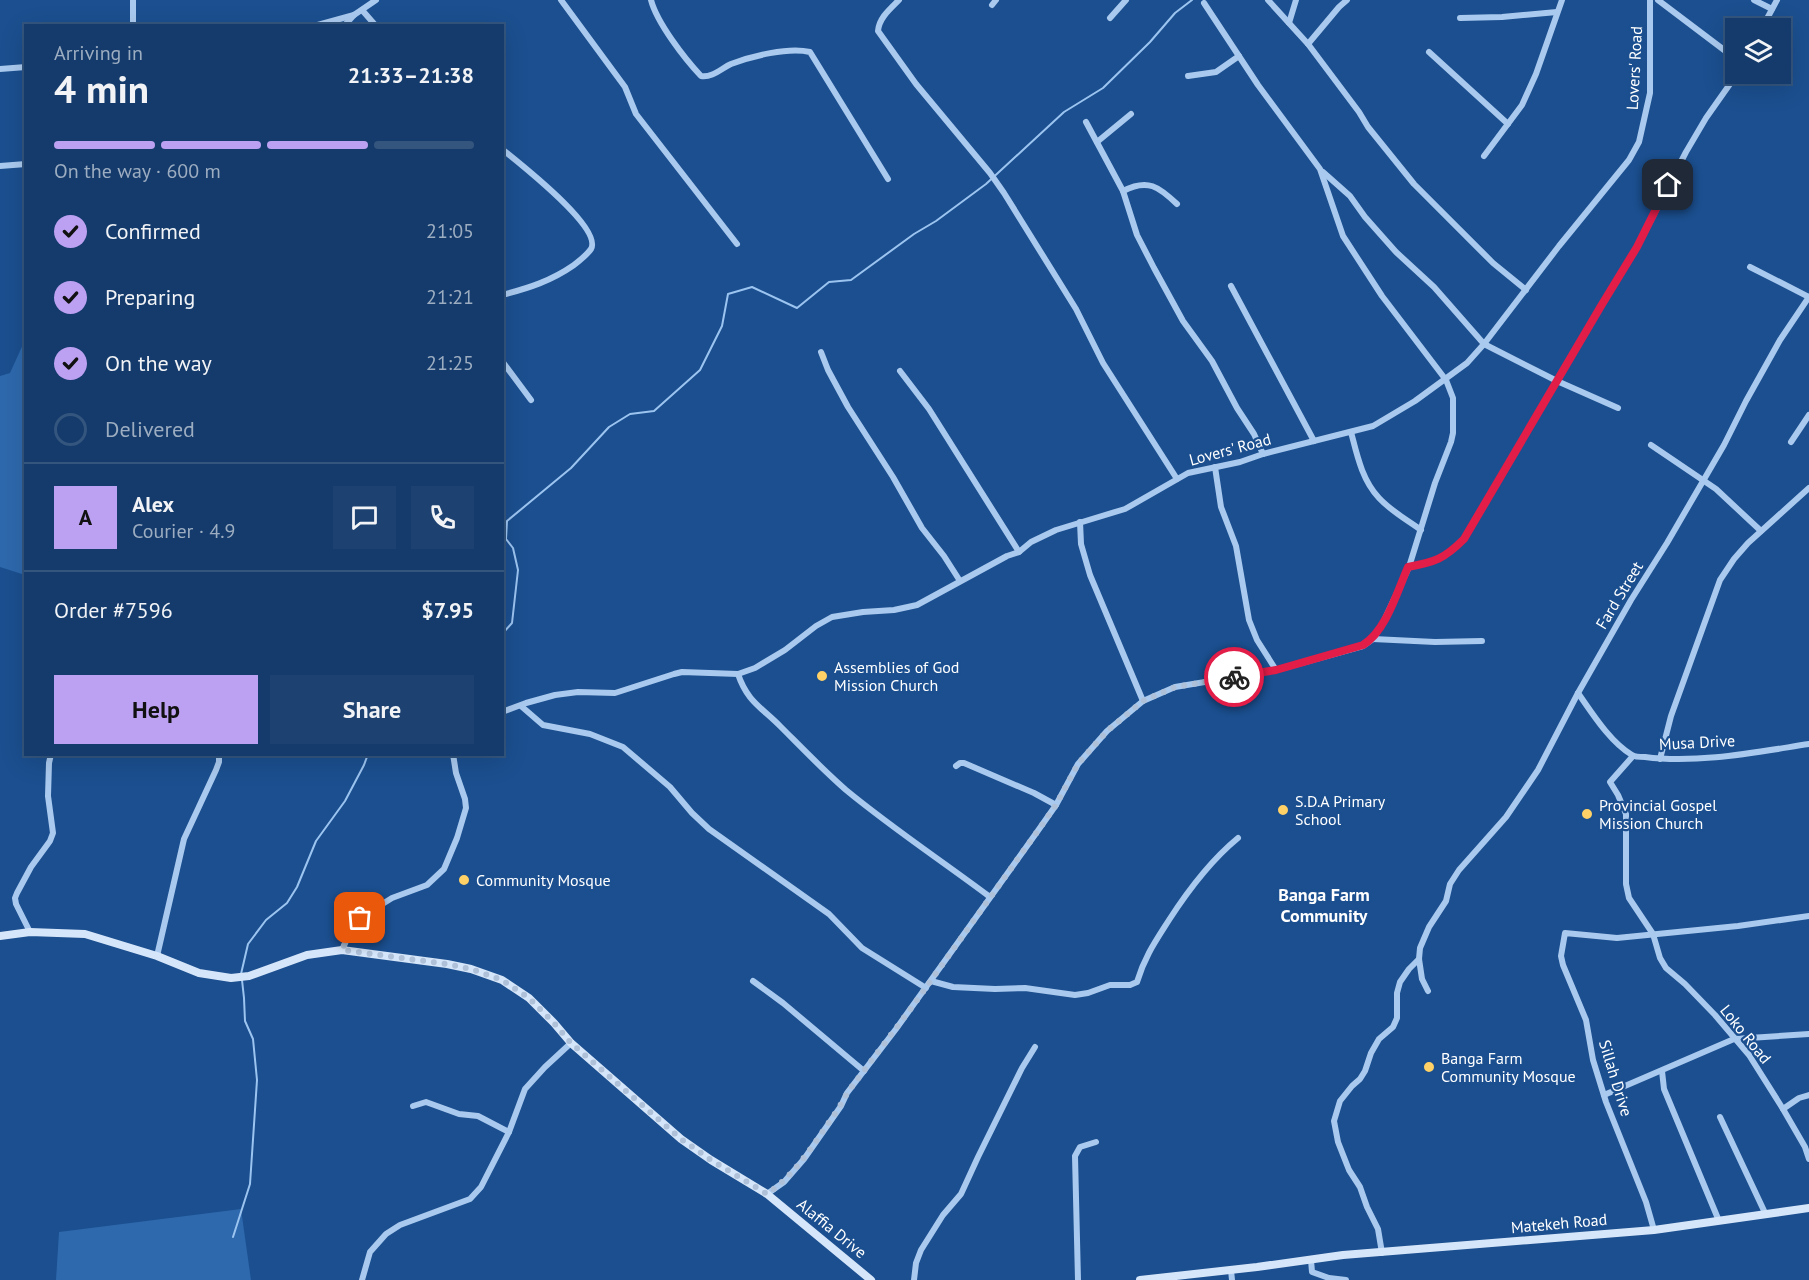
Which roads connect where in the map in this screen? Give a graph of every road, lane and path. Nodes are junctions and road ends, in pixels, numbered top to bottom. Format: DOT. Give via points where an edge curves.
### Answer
graph roads {
  1 [pos="133,0"];
  2 [pos="376,0"];
  3 [pos="561,0"];
  4 [pos="651,0"];
  5 [pos="899,0"];
  6 [pos="1126,0"];
  7 [pos="1268,0"];
  8 [pos="1296,0"];
  9 [pos="1347,0"];
  10 [pos="1562,0"];
  11 [pos="1650,0"];
  12 [pos="1658,0"];
  13 [pos="1754,0"];
  14 [pos="1777,0"];
  15 [pos="1204,3"];
  16 [pos="1772,9"];
  17 [pos="362,10"];
  18 [pos="1557,12"];
  19 [pos="354,15"];
  20 [pos="1110,18"];
  21 [pos="1460,18"];
  22 [pos="1767,18"];
  23 [pos="1288,22"];
  24 [pos="132,24"];
  25 [pos="321,24"];
  26 [pos="346,24"];
  27 [pos="374,24"];
  28 [pos="1308,45"];
  29 [pos="1725,51"];
  30 [pos="1429,52"];
  31 [pos="1239,56"];
  32 [pos="24,67"];
  33 [pos="0,69"];
  34 [pos="1188,76"];
  35 [pos="1730,84"];
  36 [pos="1131,114"];
  37 [pos="1086,122"];
  38 [pos="1508,124"];
  39 [pos="1097,142"];
  40 [pos="504,151"];
  41 [pos="1484,156"];
  42 [pos="24,164"];
  43 [pos="0,166"];
  44 [pos="1320,170"];
  45 [pos="888,179"];
  46 [pos="1123,191"];
  47 [pos="1176,204"];
  48 [pos="737,244"];
  49 [pos="1750,267"];
  50 [pos="1231,286"];
  51 [pos="1527,290"];
  52 [pos="504,295"];
  53 [pos="1809,297"];
  54 [pos="1484,344"];
  55 [pos="821,352"];
  56 [pos="504,364"];
  57 [pos="900,371"];
  58 [pos="1446,380"];
  59 [pos="1557,381"];
  60 [pos="531,400"];
  61 [pos="1618,408"];
  62 [pos="1809,415"];
  63 [pos="1351,432"];
  64 [pos="1314,441"];
  65 [pos="1791,442"];
  66 [pos="1651,445"];
  67 [pos="1263,454"];
  68 [pos="1215,467"];
  69 [pos="1177,479"];
  70 [pos="1704,479"];
  71 [pos="1809,488"];
  72 [pos="1080,522"];
  73 [pos="1421,530"];
  74 [pos="1761,531"];
  75 [pos="1019,552"];
  76 [pos="1408,567"];
  77 [pos="960,581"];
  78 [pos="1373,639"];
  79 [pos="1482,641"];
  80 [pos="1276,670"];
  81 [pos="738,674"];
  82 [pos="1578,693"];
  83 [pos="1143,701"];
  84 [pos="520,706"];
  85 [pos="504,711"];
  86 [pos="1809,744"];
  87 [pos="51,756"];
  88 [pos="219,756"];
  89 [pos="453,756"];
  90 [pos="1633,756"];
  91 [pos="1660,759"];
  92 [pos="956,766"];
  93 [pos="1056,805"];
  94 [pos="1238,838"];
  95 [pos="990,897"];
  96 [pos="1809,916"];
  97 [pos="30,932"];
  98 [pos="1653,934"];
  99 [pos="0,936"];
  100 [pos="342,950"];
  101 [pos="157,956"];
  102 [pos="1419,959"];
  103 [pos="753,981"];
  104 [pos="931,981"];
  105 [pos="926,988"];
  106 [pos="1428,991"];
  107 [pos="1809,1034"];
  108 [pos="1734,1039"];
  109 [pos="571,1043"];
  110 [pos="1035,1047"];
  111 [pos="864,1071"];
  112 [pos="1662,1071"];
  113 [pos="1604,1095"];
  114 [pos="1809,1095"];
  115 [pos="413,1106"];
  116 [pos="1783,1109"];
  117 [pos="1720,1117"];
  118 [pos="508,1132"];
  119 [pos="1096,1142"];
  120 [pos="1809,1159"];
  121 [pos="767,1194"];
  122 [pos="1809,1208"];
  123 [pos="1766,1215"];
  124 [pos="1719,1221"];
  125 [pos="1654,1230"];
  126 [pos="1382,1253"];
  127 [pos="1311,1260"];
  128 [pos="1231,1270"];
  129 [pos="1312,1272"];
  130 [pos="362,1280"];
  131 [pos="872,1280"];
  132 [pos="914,1280"];
  133 [pos="1078,1280"];
  134 [pos="1140,1280"];
  135 [pos="1232,1280"];
  136 [pos="1311,1280"];
  137 [pos="1346,1280"];
  1 -- 24 [label="street"];
  2 -- 17 [label="street"];
  3 -- 48 [label="street" via="624,87 636,114"];
  4 -- 45 [label="street" via="657,17 702,76 768,54 810,52"];
  5 -- 69 [label="street" via="885,13 878,31 1004,193 1076,309 1103,363"];
  6 -- 20 [label="street"];
  7 -- 23 [label="street"];
  8 -- 23 [label="street"];
  9 -- 28 [label="street"];
  10 -- 18 [label="street"];
  11 -- 51 [label="street, Lovers' Road" via="1650,93 1639,142"];
  12 -- 29 [label="street"];
  13 -- 16 [label="street"];
  14 -- 16 [label="street"];
  15 -- 31 [label="street"];
  16 -- 22 [label="street"];
  17 -- 19 [label="street"];
  17 -- 27 [label="street"];
  18 -- 21 [label="street"];
  18 -- 38 [label="street" via="1530,88"];
  19 -- 25 [label="street"];
  19 -- 26 [label="street"];
  23 -- 28 [label="street"];
  28 -- 51 [label="street" via="1414,184 1493,263"];
  30 -- 38 [label="street"];
  31 -- 34 [label="street" via="1216,72"];
  31 -- 44 [label="street"];
  32 -- 33 [label="street"];
  35 -- 59 [label="street" via="1686,152 1637,247"];
  36 -- 39 [label="street"];
  37 -- 39 [label="street"];
  38 -- 41 [label="street"];
  39 -- 46 [label="street"];
  40 -- 52 [label="street" via="570,208 592,243 591,249 564,272 531,288"];
  42 -- 43 [label="street"];
  44 -- 54 [label="street" via="1350,196 1396,252 1434,287"];
  44 -- 58 [label="street" via="1343,236 1382,296"];
  46 -- 47 [label="street" via="1140,184 1160,188"];
  46 -- 67 [label="street" via="1137,235 1154,268 1183,321 1212,361"];
  49 -- 53 [label="street"];
  50 -- 64 [label="street"];
  51 -- 54 [label="street, Lovers' Road"];
  53 -- 70 [label="street, Fard Street"];
  54 -- 58 [label="street, Lovers' Road"];
  54 -- 59 [label="street"];
  55 -- 77 [label="street" via="848,407 922,528"];
  56 -- 60 [label="street"];
  57 -- 75 [label="street" via="929,409"];
  58 -- 63 [label="street, Lovers' Road" via="1388,418"];
  58 -- 73 [label="street" via="1454,398 1454,433"];
  59 -- 61 [label="street"];
  59 -- 76 [label="street" via="1464,539 1443,558"];
  62 -- 65 [label="street"];
  63 -- 64 [label="street, Lovers' Road"];
  63 -- 73 [label="street" via="1357,459 1379,498"];
  64 -- 67 [label="street, Lovers' Road"];
  66 -- 70 [label="street"];
  67 -- 68 [label="street, Lovers' Road"];
  68 -- 69 [label="street, Lovers' Road"];
  68 -- 80 [label="street" via="1221,507 1236,546 1249,620"];
  69 -- 72 [label="street, Lovers' Road" via="1125,509"];
  70 -- 74 [label="street"];
  70 -- 82 [label="street, Fard Street"];
  71 -- 74 [label="street"];
  72 -- 75 [label="street, Lovers' Road" via="1048,533"];
  72 -- 83 [label="street" via="1081,544 1090,575"];
  73 -- 76 [label="street"];
  74 -- 91 [label="street" via="1720,580 1671,716"];
  75 -- 77 [label="street, Lovers' Road"];
  76 -- 78 [label="street"];
  77 -- 81 [label="street, Lovers' Road" via="908,608 832,617 770,660"];
  78 -- 79 [label="street"];
  78 -- 80 [label="street"];
  80 -- 83 [label="street" via="1175,687"];
  81 -- 84 [label="street, Lovers' Road" via="682,672 615,693 555,695"];
  81 -- 95 [label="street" via="750,699 845,789"];
  82 -- 90 [label="street" via="1593,716"];
  82 -- 102 [label="street, Fard Street" via="1520,797 1450,884 1446,901 1419,948"];
  83 -- 93 [label="street" via="1107,731 1078,764"];
  84 -- 85 [label="street, Lovers' Road"];
  84 -- 105 [label="street" via="543,726 590,734 623,747 676,793 709,829 829,914 862,948"];
  86 -- 91 [label="street, Musa Drive" via="1704,758"];
  87 -- 97 [label="street" via="48,807 53,833 15,898"];
  88 -- 101 [label="street" via="184,839"];
  89 -- 100 [label="street" via="466,808 444,869 428,885 392,898 360,918"];
  90 -- 91 [label="street, Musa Drive"];
  90 -- 98 [label="street, Loko Road" via="1610,782 1626,814 1629,898"];
  92 -- 93 [label="street" via="969,765"];
  93 -- 95 [label="street"];
  94 -- 104 [label="street" via="1187,893 1144,958 1137,982 1075,995 1025,988 953,987"];
  95 -- 104 [label="street"];
  96 -- 98 [label="street"];
  97 -- 99 [label="street, Alaffia Drive"];
  97 -- 101 [label="street, Alaffia Drive" via="85,934"];
  98 -- 108 [label="street, Loko Road" via="1666,968"];
  98 -- 113 [label="street, Sillah Drive" via="1617,938 1565,933 1563,965 1586,1020"];
  100 -- 101 [label="street, Alaffia Drive" via="306,955 249,976 231,978 198,973"];
  100 -- 109 [label="street, Alaffia Drive" via="447,964 502,980 529,998"];
  102 -- 106 [label="street"];
  102 -- 126 [label="street" via="1400,982 1393,1027 1379,1039 1360,1079 1340,1101 1334,1121 1349,1170 1378,1229"];
  103 -- 111 [label="street"];
  104 -- 105 [label="street"];
  105 -- 111 [label="street"];
  107 -- 108 [label="street"];
  108 -- 112 [label="street"];
  108 -- 116 [label="street, Loko Road" via="1749,1055"];
  109 -- 118 [label="street" via="525,1089"];
  109 -- 121 [label="street, Alaffia Drive" via="681,1139"];
  110 -- 132 [label="street" via="962,1194 921,1250"];
  111 -- 121 [label="street" via="804,1159"];
  112 -- 113 [label="street"];
  112 -- 124 [label="street" via="1664,1089"];
  113 -- 125 [label="street, Sillah Drive"];
  114 -- 116 [label="street"];
  115 -- 118 [label="street" via="426,1102 459,1114 478,1116"];
  116 -- 120 [label="street, Loko Road"];
  117 -- 123 [label="street"];
  118 -- 130 [label="street" via="481,1187 470,1199 386,1234 370,1252"];
  119 -- 133 [label="street" via="1080,1147 1075,1156"];
  121 -- 131 [label="street, Alaffia Drive"];
  122 -- 123 [label="street, Matekeh Road"];
  123 -- 124 [label="street, Matekeh Road"];
  124 -- 125 [label="street, Matekeh Road"];
  125 -- 126 [label="street, Matekeh Road"];
  126 -- 127 [label="street, Matekeh Road"];
  127 -- 128 [label="street"];
  127 -- 129 [label="street"];
  128 -- 134 [label="street"];
  128 -- 135 [label="street"];
  129 -- 136 [label="street"];
  129 -- 137 [label="street"];
}
